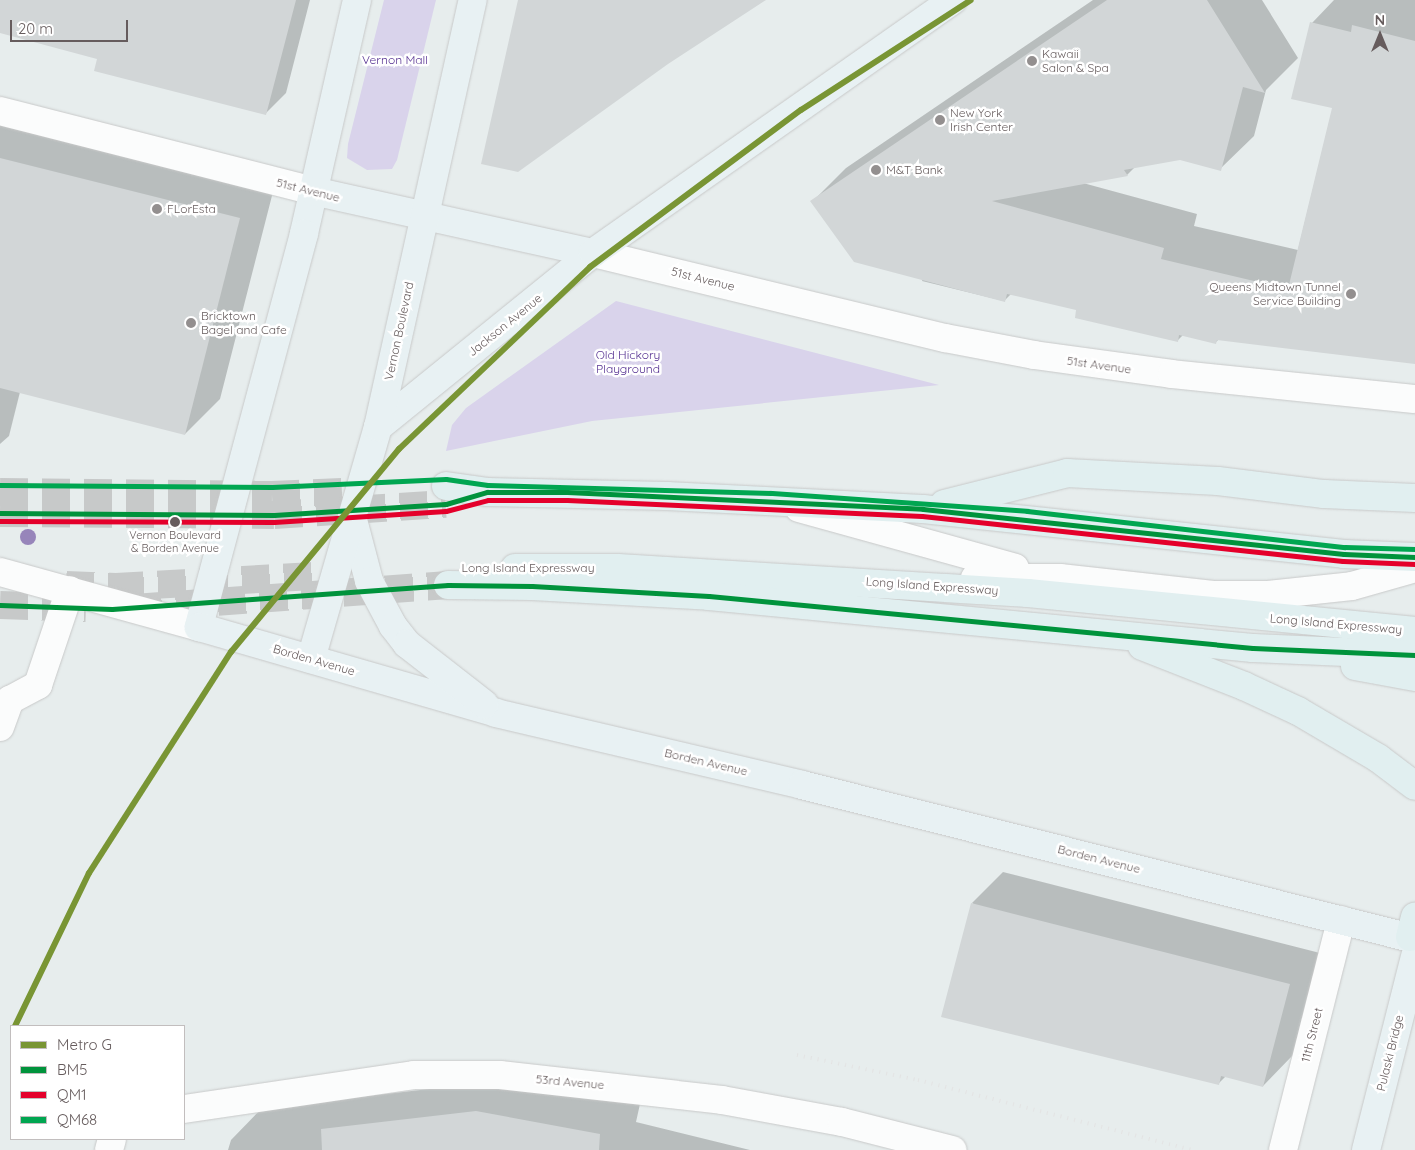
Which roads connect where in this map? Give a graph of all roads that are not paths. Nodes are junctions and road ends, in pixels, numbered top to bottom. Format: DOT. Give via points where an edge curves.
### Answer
graph roads {
  1 [pos="357,0"];
  2 [pos="473,0"];
  3 [pos="953,0"];
  4 [pos="0,111"];
  5 [pos="313,191"];
  6 [pos="423,217"];
  7 [pos="593,253"];
  8 [pos="1415,399"];
  9 [pos="378,427"];
  10 [pos="446,495"];
  11 [pos="1415,498"];
  12 [pos="771,500"];
  13 [pos="923,509"];
  14 [pos="352,516"];
  15 [pos="1415,538"];
  16 [pos="1344,554"];
  17 [pos="1415,558"];
  18 [pos="1415,568"];
  19 [pos="0,572"];
  20 [pos="810,578"];
  21 [pos="1060,578"];
  22 [pos="70,590"];
  23 [pos="1213,595"];
  24 [pos="1341,625"];
  25 [pos="199,627"];
  26 [pos="1415,631"];
  27 [pos="1112,634"];
  28 [pos="1253,648"];
  29 [pos="1415,655"];
  30 [pos="311,659"];
  31 [pos="1415,677"];
  32 [pos="496,713"];
  33 [pos="1,721"];
  34 [pos="1415,786"];
  35 [pos="1341,920"];
  36 [pos="1414,937"];
  37 [pos="185,1109"];
  38 [pos="952,1150"];
  39 [pos="1283,1150"];
  40 [pos="1366,1150"];
  1 -- 5 [label="main road"];
  2 -- 6 [label="main road, Vernon Boulevard"];
  3 -- 7 [label="main road, Jackson Avenue"];
  4 -- 5 [label="street, 51st Avenue"];
  5 -- 6 [label="main road, 51st Avenue"];
  5 -- 25 [label="main road"];
  6 -- 7 [label="main road, 51st Avenue"];
  6 -- 9 [label="main road, Vernon Boulevard"];
  7 -- 8 [label="street, 51st Avenue" via="945,338 1025,354 1181,375"];
  7 -- 9 [label="main road, Jackson Avenue"];
  9 -- 14 [label="main road, Vernon Boulevard"];
  10 -- 12 [label="highway" via="487,492"];
  11 -- 13 [label="highway" via="1324,494 1218,481 1067,474"];
  12 -- 13 [label="highway"];
  12 -- 21 [label="street" via="938,548"];
  13 -- 16 [label="highway"];
  14 -- 30 [label="main road, Vernon Boulevard"];
  14 -- 32 [label="main road" via="369,581 393,626 407,644"];
  15 -- 16 [label="highway"];
  16 -- 17 [label="highway"];
  18 -- 23 [label="street" via="1352,586 1313,592"];
  19 -- 22 [label="street, Borden Avenue"];
  20 -- 21 [label="street"];
  20 -- 24 [label="highway, Long Island Expressway" via="1028,593"];
  20 -- 27 [label="highway, Long Island Expressway" via="618,568 448,576 532,586 709,596"];
  21 -- 23 [label="street"];
  22 -- 25 [label="street, Borden Avenue"];
  22 -- 33 [label="street" via="38,685 10,700"];
  23 -- 24 [label="street"];
  24 -- 26 [label="highway, Long Island Expressway"];
  25 -- 30 [label="main road, Borden Avenue"];
  27 -- 28 [label="highway, Long Island Expressway"];
  27 -- 34 [label="highway" via="1244,686 1298,712 1378,758"];
  28 -- 29 [label="highway, Long Island Expressway"];
  28 -- 31 [label="highway"];
  30 -- 32 [label="main road, Borden Avenue"];
  32 -- 35 [label="main road, Borden Avenue" via="802,784"];
  35 -- 36 [label="main road, Borden Avenue"];
  35 -- 39 [label="street, 11th Street"];
  36 -- 40 [label="main road, Pulaski Bridge"];
  37 -- 38 [label="street, 53rd Avenue" via="414,1075 500,1075 722,1100 842,1122"];
}
